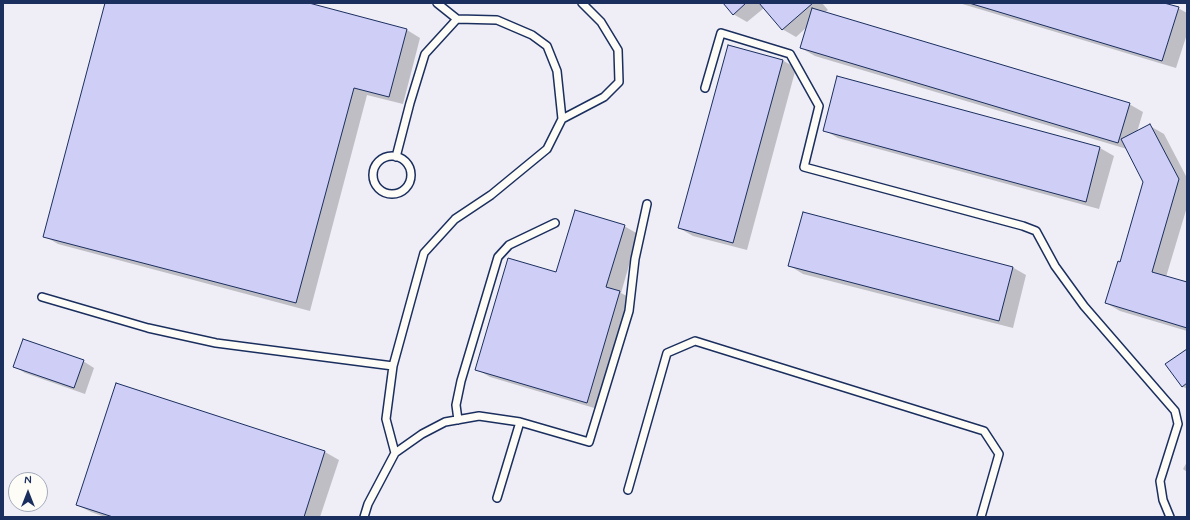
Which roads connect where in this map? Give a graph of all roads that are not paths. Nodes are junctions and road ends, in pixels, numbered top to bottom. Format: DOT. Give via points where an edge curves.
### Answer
graph roads {
  1 [pos="437,3"];
  2 [pos="582,3"];
  3 [pos="456,19"];
  4 [pos="705,88"];
  5 [pos="562,119"];
  6 [pos="396,157"];
  7 [pos="647,204"];
  8 [pos="555,223"];
  9 [pos="42,297"];
  10 [pos="393,366"];
  11 [pos="458,420"];
  12 [pos="520,422"];
  13 [pos="394,453"];
  14 [pos="628,490"];
  15 [pos="497,498"];
  16 [pos="364,517"];
  17 [pos="981,517"];
  18 [pos="1170,517"];
  1 -- 3 [label="lane"];
  2 -- 5 [label="lane" via="601,22 618,50 619,82 604,97"];
  3 -- 5 [label="lane" via="497,20 532,35 546,46 557,71"];
  3 -- 6 [label="lane" via="425,54"];
  4 -- 18 [label="lane" via="721,33 790,54 819,106 804,167 1036,231 1055,266 1084,306 1175,411 1178,424 1160,481 1163,500"];
  5 -- 10 [label="lane" via="547,149 491,195 455,219 424,253"];
  6 -- 6 [label="lane" via="406,162 411,172 410,183 403,191 392,195 382,192 374,184 372,174 376,163 386,157"];
  7 -- 12 [label="lane" via="635,259 629,311 589,442"];
  8 -- 11 [label="lane" via="509,245 498,257 461,381 456,405"];
  9 -- 10 [label="lane" via="148,328 216,343"];
  10 -- 13 [label="lane" via="386,419"];
  11 -- 12 [label="lane" via="479,416"];
  11 -- 13 [label="lane" via="445,422"];
  12 -- 15 [label="lane"];
  13 -- 16 [label="lane"];
  14 -- 17 [label="lane" via="667,353 695,341 984,430 999,454"];
}
